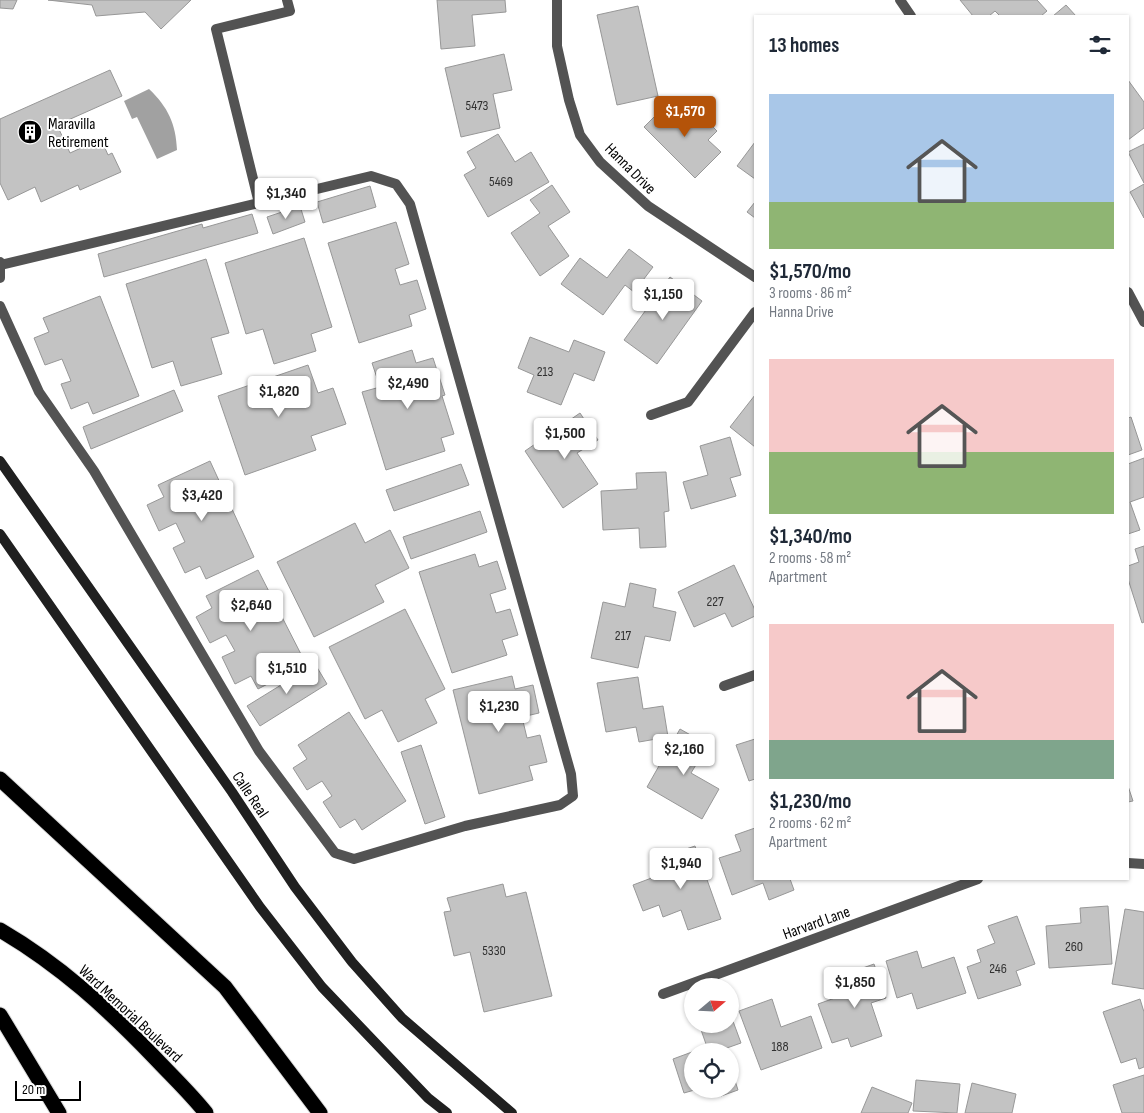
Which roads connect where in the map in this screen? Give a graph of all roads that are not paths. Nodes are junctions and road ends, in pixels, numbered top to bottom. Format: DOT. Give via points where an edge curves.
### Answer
graph roads {
  1 [pos="287,0"];
  2 [pos="557,0"];
  3 [pos="900,0"];
  4 [pos="910,15"];
  5 [pos="259,203"];
  6 [pos="1,263"];
  7 [pos="754,276"];
  8 [pos="0,278"];
  9 [pos="1129,294"];
  10 [pos="0,306"];
  11 [pos="754,313"];
  12 [pos="1144,322"];
  13 [pos="651,415"];
  14 [pos="0,461"];
  15 [pos="0,534"];
  16 [pos="754,676"];
  17 [pos="724,686"];
  18 [pos="0,778"];
  19 [pos="1129,863"];
  20 [pos="1144,864"];
  21 [pos="975,880"];
  22 [pos="0,930"];
  23 [pos="663,994"];
  24 [pos="0,1015"];
  25 [pos="59,1113"];
  26 [pos="206,1113"];
  27 [pos="320,1113"];
  28 [pos="446,1113"];
  29 [pos="512,1113"];
  1 -- 5 [label="street" via="290,11 216,29"];
  2 -- 7 [label="street, Hanna Drive" via="557,46 580,134 600,162 648,206"];
  3 -- 4 [label="street"];
  5 -- 6 [label="street"];
  5 -- 10 [label="street" via="371,176 396,184 410,204 571,774 573,796 560,805 464,826 354,859 335,853 259,751 94,471 39,392"];
  6 -- 8 [label="street"];
  9 -- 12 [label="street"];
  11 -- 13 [label="street" via="688,402"];
  14 -- 29 [label="main road, Calle Real" via="296,887 352,962 402,1018"];
  15 -- 28 [label="main road" via="260,907 322,987"];
  16 -- 17 [label="street"];
  18 -- 27 [label="highway" via="225,987"];
  19 -- 20 [label="street"];
  21 -- 23 [label="street, Harvard Lane"];
  22 -- 26 [label="highway, Ward Memorial Boulevard" via="84,988 152,1054"];
  24 -- 25 [label="highway"];
}
